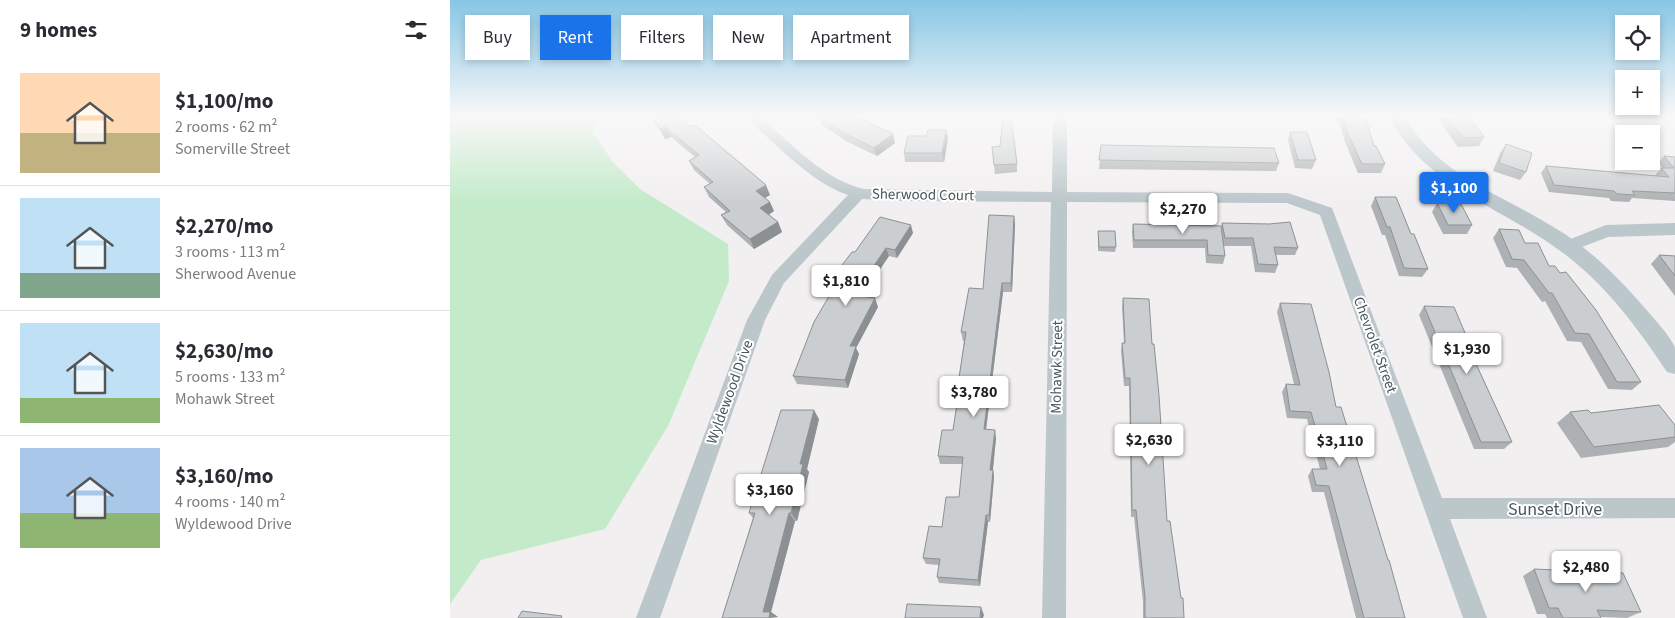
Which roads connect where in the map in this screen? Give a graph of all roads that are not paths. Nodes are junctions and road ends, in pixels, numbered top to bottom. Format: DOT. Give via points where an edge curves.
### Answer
graph roads {
  1 [pos="785,145"];
  2 [pos="1060,145"];
  3 [pos="1416,145"];
  4 [pos="858,193"];
  5 [pos="1059,197"];
  6 [pos="1327,212"];
  7 [pos="1675,229"];
  8 [pos="1569,246"];
  9 [pos="1675,365"];
  10 [pos="1675,508"];
  11 [pos="1434,509"];
  12 [pos="648,618"];
  13 [pos="1054,618"];
  14 [pos="1475,618"];
  1 -- 4 [label="street, Sherwood Court" via="835,183"];
  2 -- 5 [label="street, Mohawk Street"];
  3 -- 8 [label="street" via="1436,165"];
  4 -- 5 [label="street, Sherwood Court"];
  4 -- 12 [label="street, Wyldewood Drive" via="778,279 756,320"];
  5 -- 6 [label="street, Sherwood Court" via="1288,198"];
  5 -- 13 [label="street, Mohawk Street"];
  6 -- 11 [label="street, Chevrolet Street"];
  7 -- 8 [label="street" via="1606,231"];
  8 -- 9 [label="street" via="1632,306"];
  10 -- 11 [label="street, Sunset Drive"];
  11 -- 14 [label="street, Chevrolet Street"];
}
